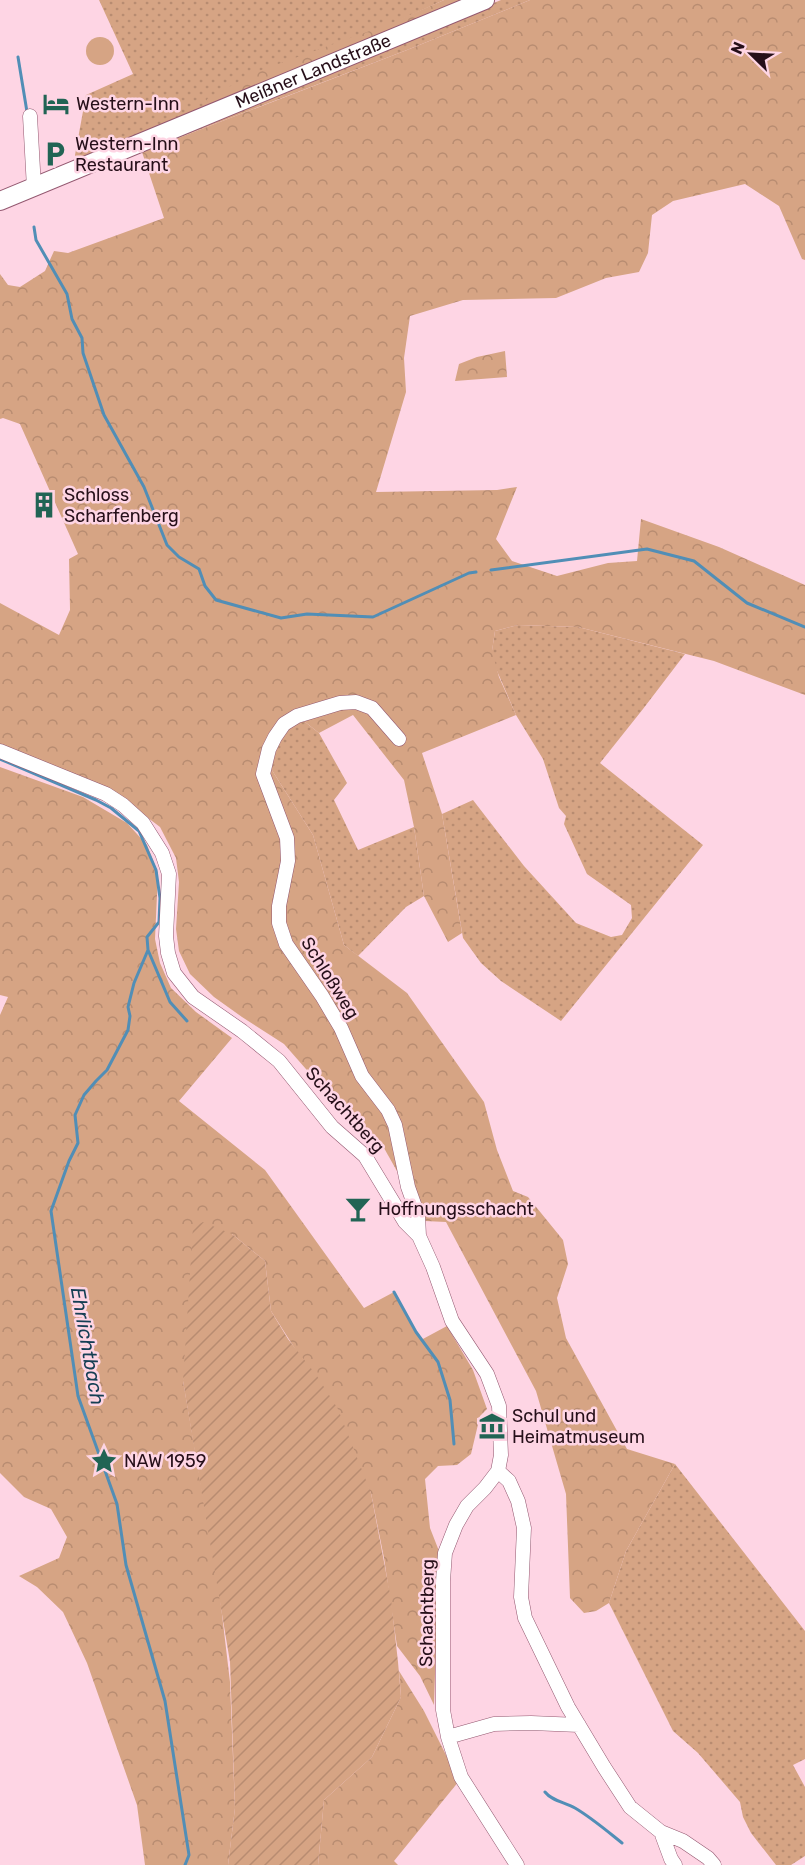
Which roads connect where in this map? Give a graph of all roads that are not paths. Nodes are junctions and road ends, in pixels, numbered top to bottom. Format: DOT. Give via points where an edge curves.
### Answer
graph roads {
  1 [pos="485,0"];
  2 [pos="30,116"];
  3 [pos="34,188"];
  4 [pos="0,201"];
  5 [pos="399,739"];
  6 [pos="0,751"];
  7 [pos="418,1236"];
  8 [pos="498,1471"];
  9 [pos="579,1725"];
  10 [pos="448,1737"];
  11 [pos="661,1832"];
  12 [pos="517,1865"];
  13 [pos="675,1865"];
  14 [pos="714,1865"];
  1 -- 3 [label="main road, Meißner Landstraße"];
  2 -- 3 [label="street"];
  3 -- 4 [label="main road, Meißner Landstraße"];
  5 -- 7 [label="street, Schloßweg" via="372,708 340,702 284,724 268,749 263,774 286,838 288,861 279,923 286,944 341,1028 362,1076 388,1110 417,1215"];
  6 -- 7 [label="street, Schachtberg" via="106,794 143,823 169,874 166,936 174,973 193,996 279,1061 332,1127 365,1156 405,1222"];
  7 -- 8 [label="street, Schachtberg" via="452,1321 487,1374 499,1406"];
  8 -- 9 [label="street" via="509,1481 524,1528 521,1598 525,1618"];
  8 -- 10 [label="street, Schachtberg" via="467,1506 446,1553 443,1687"];
  9 -- 10 [label="street" via="494,1724"];
  9 -- 11 [label="street" via="630,1807"];
  10 -- 12 [label="street, Schachtberg" via="461,1777"];
  11 -- 13 [label="street"];
  11 -- 14 [label="street" via="683,1841"];
}
